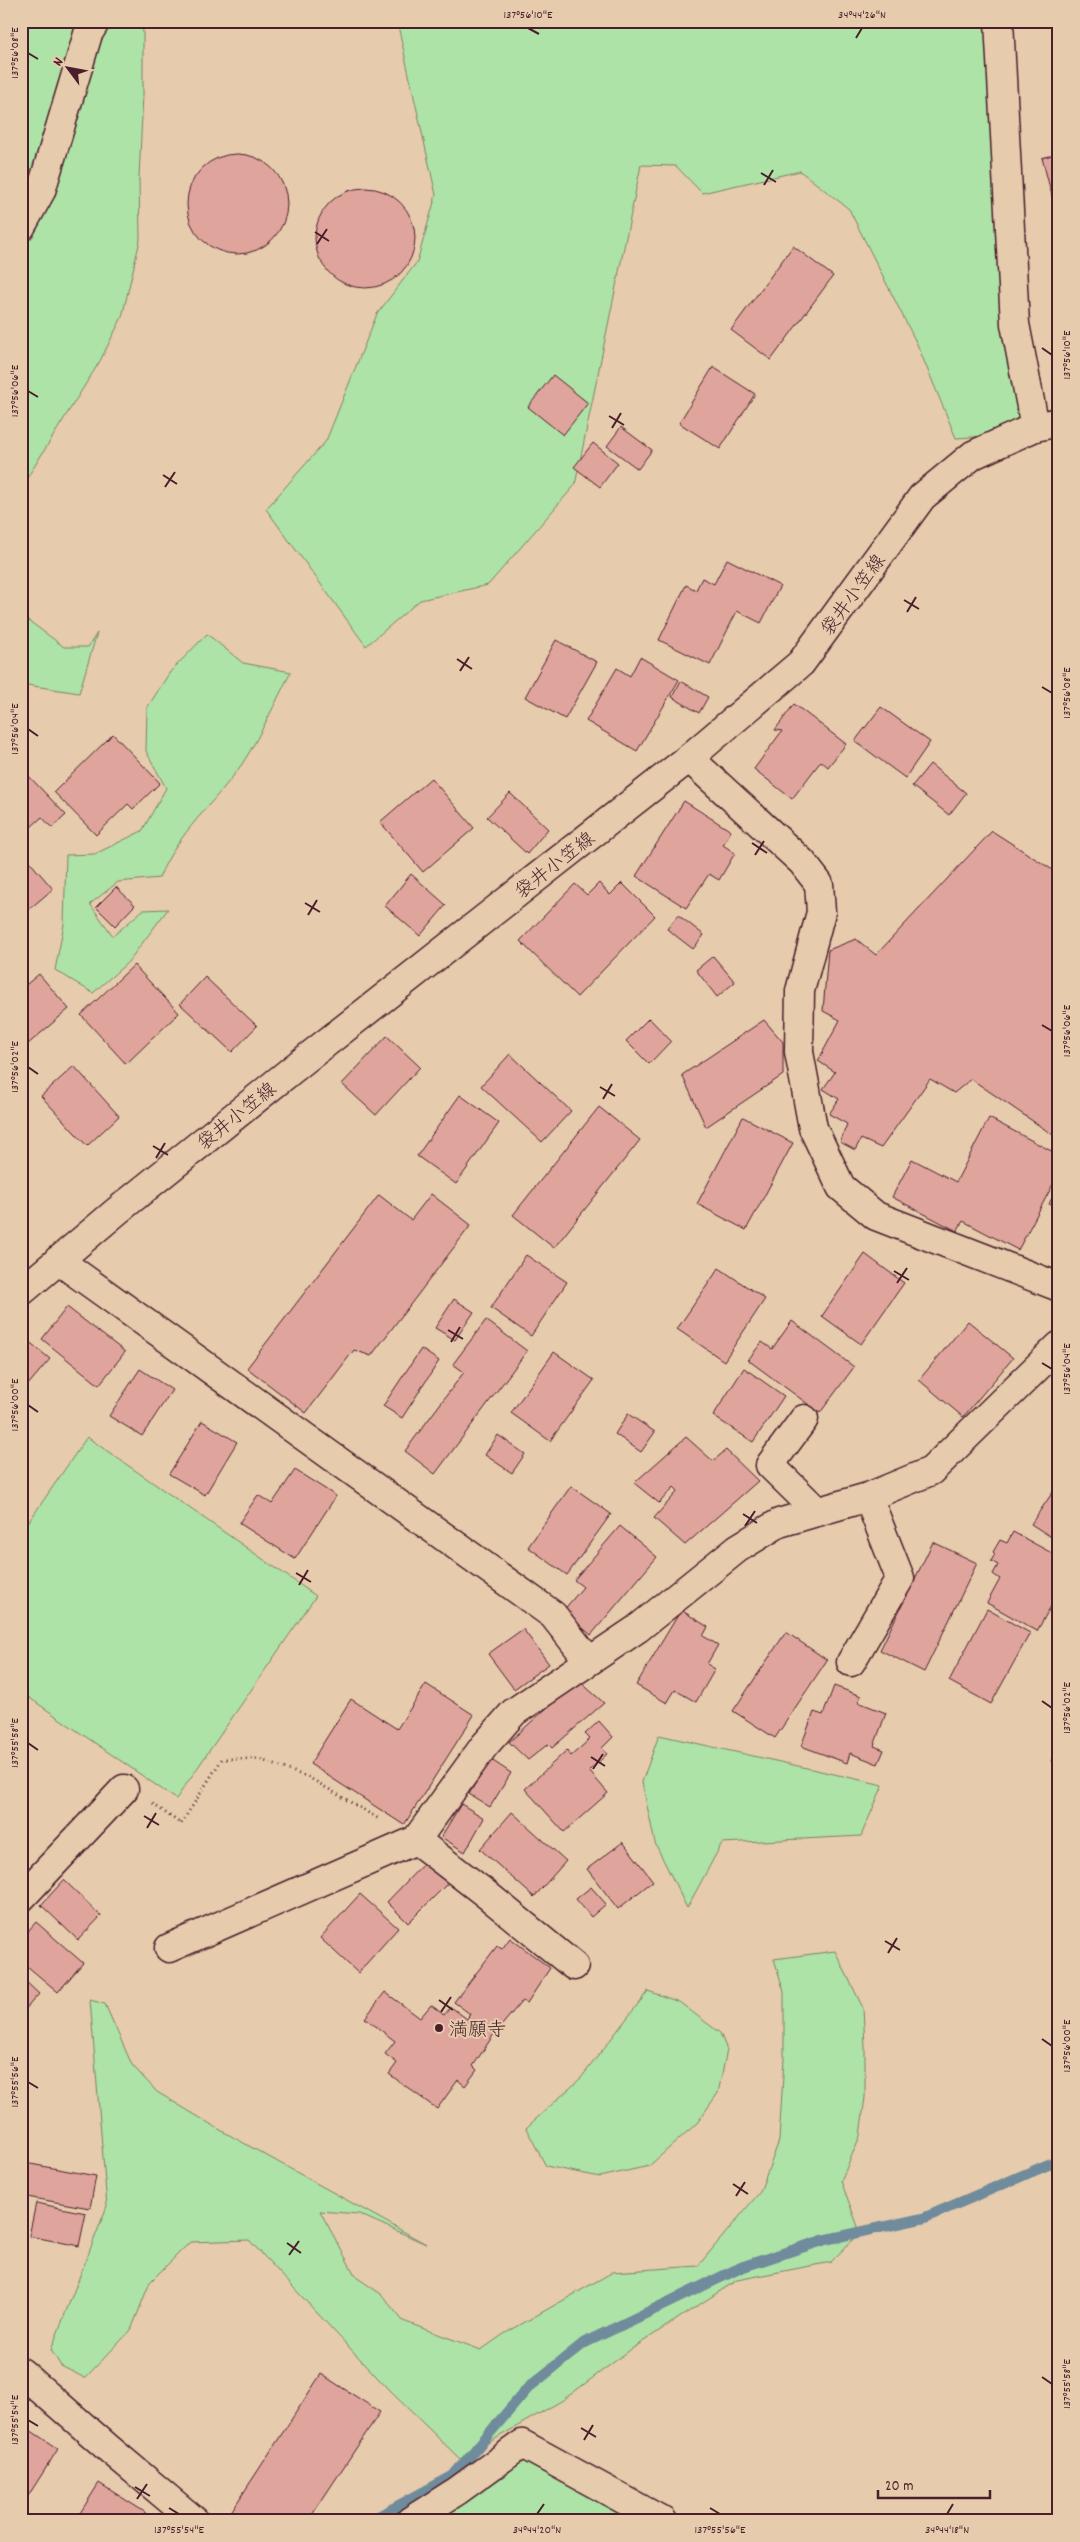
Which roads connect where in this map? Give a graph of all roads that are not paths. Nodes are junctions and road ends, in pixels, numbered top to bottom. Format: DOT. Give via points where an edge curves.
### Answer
graph roads {
  1 [pos="96,21"];
  2 [pos="999,21"];
  3 [pos="21,227"];
  4 [pos="1047,425"];
  5 [pos="688,758"];
  6 [pos="58,1260"];
  7 [pos="1059,1287"];
  8 [pos="21,1292"];
  9 [pos="1059,1346"];
  10 [pos="804,1419"];
  11 [pos="868,1497"];
  12 [pos="818,1512"];
  13 [pos="589,1661"];
  14 [pos="851,1662"];
  15 [pos="124,1789"];
  16 [pos="416,1840"];
  17 [pos="21,1898"];
  18 [pos="169,1948"];
  19 [pos="574,1966"];
  20 [pos="21,2372"];
  21 [pos="195,2521"];
  22 [pos="410,2521"];
  23 [pos="663,2521"];
  1 -- 3 [label="street" via="88,34 42,191"];
  2 -- 4 [label="street" via="1015,324"];
  4 -- 5 [label="street, 袋井小笠線" via="973,455 922,497 801,663"];
  5 -- 6 [label="street, 袋井小笠線" via="291,1071"];
  5 -- 7 [label="street" via="802,862 819,884 821,912 800,991 799,1052 813,1128 841,1186 876,1216"];
  6 -- 8 [label="street, 袋井小笠線"];
  6 -- 13 [label="street" via="553,1615"];
  9 -- 11 [label="street" via="931,1471"];
  10 -- 12 [label="street" via="770,1465"];
  11 -- 12 [label="street"];
  11 -- 14 [label="street" via="900,1578"];
  12 -- 13 [label="street" via="779,1523 738,1548 637,1629"];
  13 -- 16 [label="street" via="514,1712 484,1746"];
  15 -- 17 [label="street"];
  16 -- 18 [label="street"];
  16 -- 19 [label="street"];
  20 -- 21 [label="street"];
  22 -- 23 [label="street" via="522,2444"];
}
